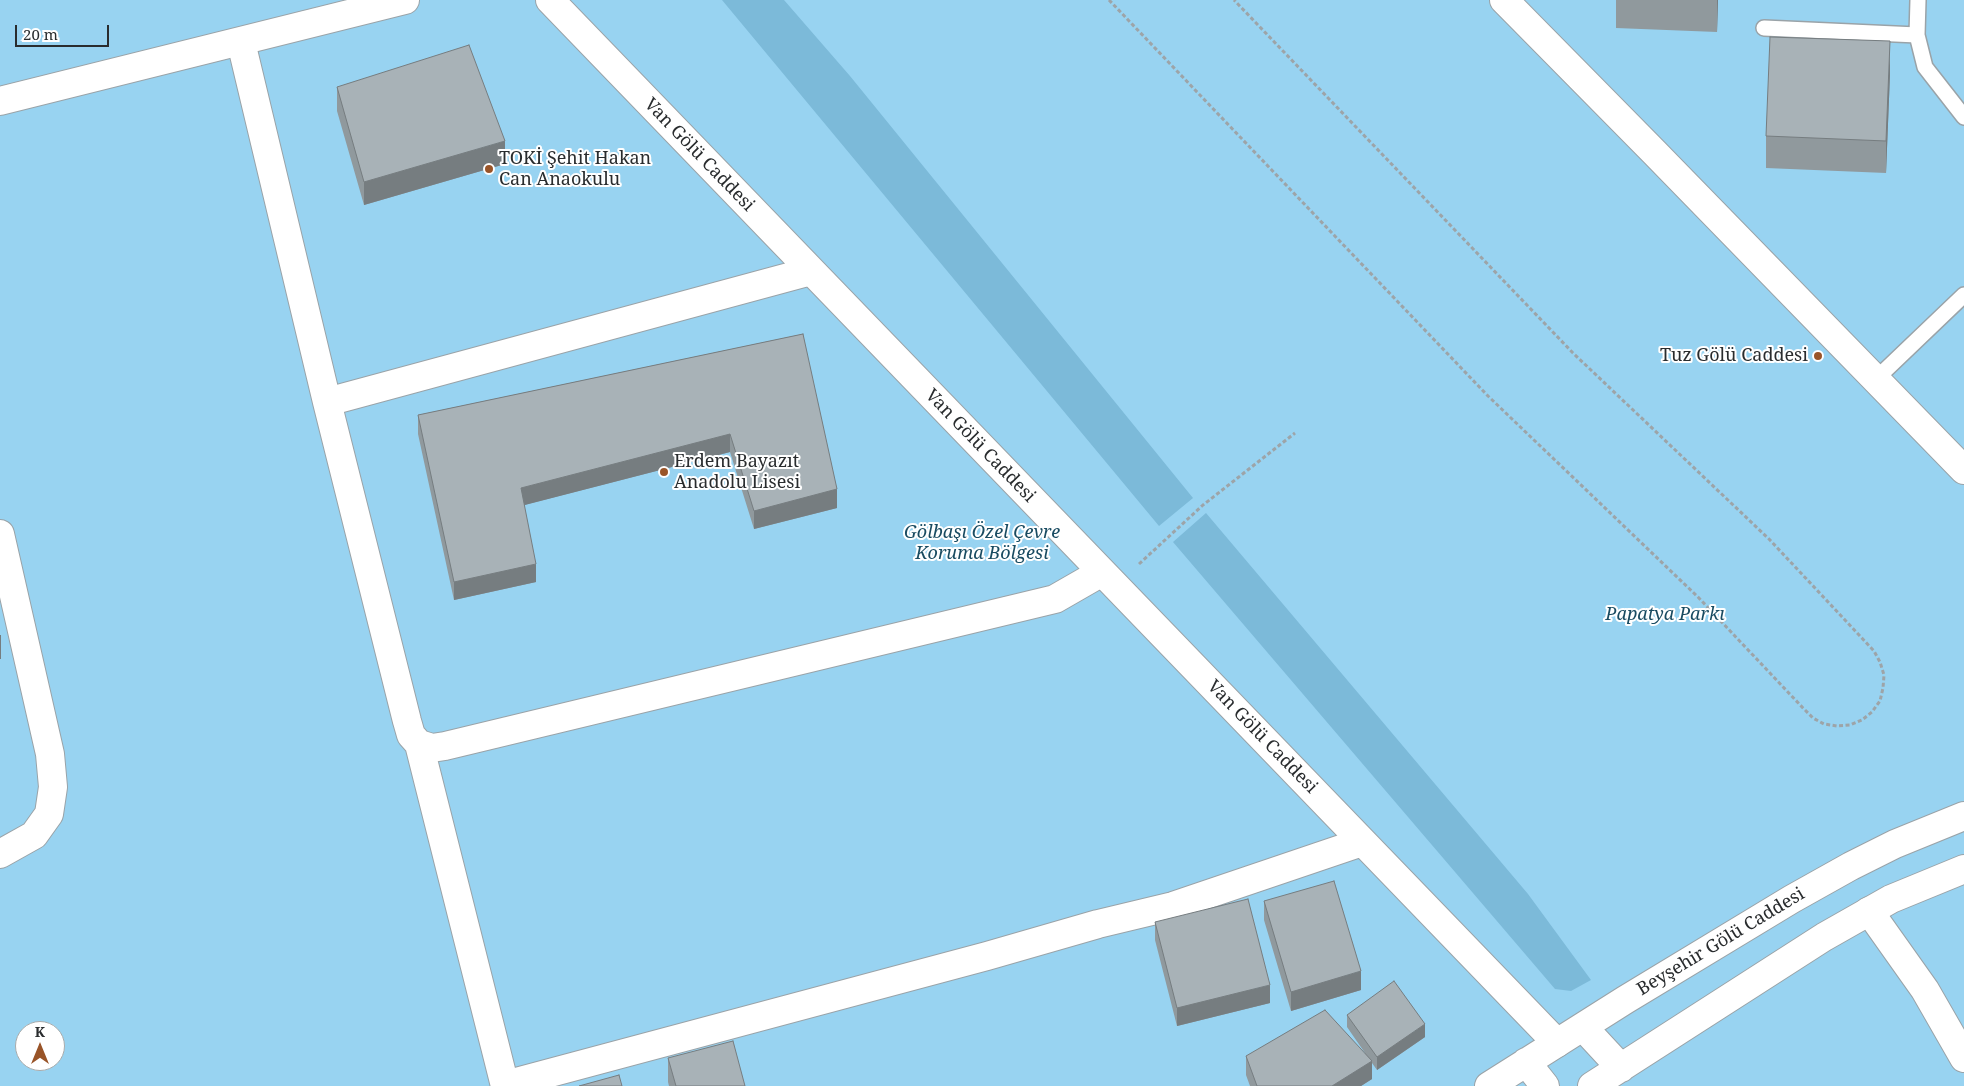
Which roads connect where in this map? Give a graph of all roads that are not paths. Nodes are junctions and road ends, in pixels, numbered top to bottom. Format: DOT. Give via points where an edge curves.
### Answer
graph roads {
  1 [pos="405,0"];
  2 [pos="550,0"];
  3 [pos="1504,0"];
  4 [pos="1918,0"];
  5 [pos="1764,28"];
  6 [pos="1917,36"];
  7 [pos="241,42"];
  8 [pos="0,101"];
  9 [pos="1964,117"];
  10 [pos="811,271"];
  11 [pos="1964,295"];
  12 [pos="1875,380"];
  13 [pos="327,402"];
  14 [pos="1964,470"];
  15 [pos="0,534"];
  16 [pos="1102,572"];
  17 [pos="419,744"];
  18 [pos="1964,816"];
  19 [pos="1362,842"];
  20 [pos="0,854"];
  21 [pos="1964,869"];
  22 [pos="1869,911"];
  23 [pos="1583,1027"];
  24 [pos="1557,1043"];
  25 [pos="1964,1058"];
  26 [pos="1526,1062"];
  27 [pos="1621,1068"];
  28 [pos="505,1085"];
  29 [pos="1488,1086"];
  30 [pos="1545,1086"];
  31 [pos="1592,1086"];
  1 -- 7 [label="street"];
  2 -- 10 [label="street, Van Gölü Caddesi"];
  3 -- 12 [label="street"];
  4 -- 6 [label="lane"];
  5 -- 6 [label="lane"];
  6 -- 9 [label="lane" via="1925,67"];
  7 -- 8 [label="street"];
  7 -- 13 [label="street"];
  10 -- 13 [label="street"];
  10 -- 16 [label="street, Van Gölü Caddesi"];
  11 -- 12 [label="lane"];
  12 -- 14 [label="street"];
  13 -- 17 [label="street" via="407,721"];
  15 -- 20 [label="street" via="50,754 53,787 48,814 34,835"];
  16 -- 17 [label="street" via="1055,599 445,746 432,748"];
  16 -- 19 [label="street, Van Gölü Caddesi"];
  17 -- 28 [label="street"];
  18 -- 23 [label="street, Beyşehir Gölü Caddesi" via="1895,844 1831,877"];
  19 -- 24 [label="street, Van Gölü Caddesi"];
  19 -- 28 [label="street" via="1174,906"];
  21 -- 22 [label="street" via="1891,898"];
  22 -- 25 [label="street" via="1925,990"];
  22 -- 27 [label="street"];
  23 -- 24 [label="street, Beyşehir Gölü Caddesi"];
  23 -- 27 [label="street"];
  24 -- 26 [label="street, Beyşehir Gölü Caddesi"];
  26 -- 29 [label="street, Beyşehir Gölü Caddesi"];
  26 -- 30 [label="street"];
  27 -- 31 [label="street"];
}
